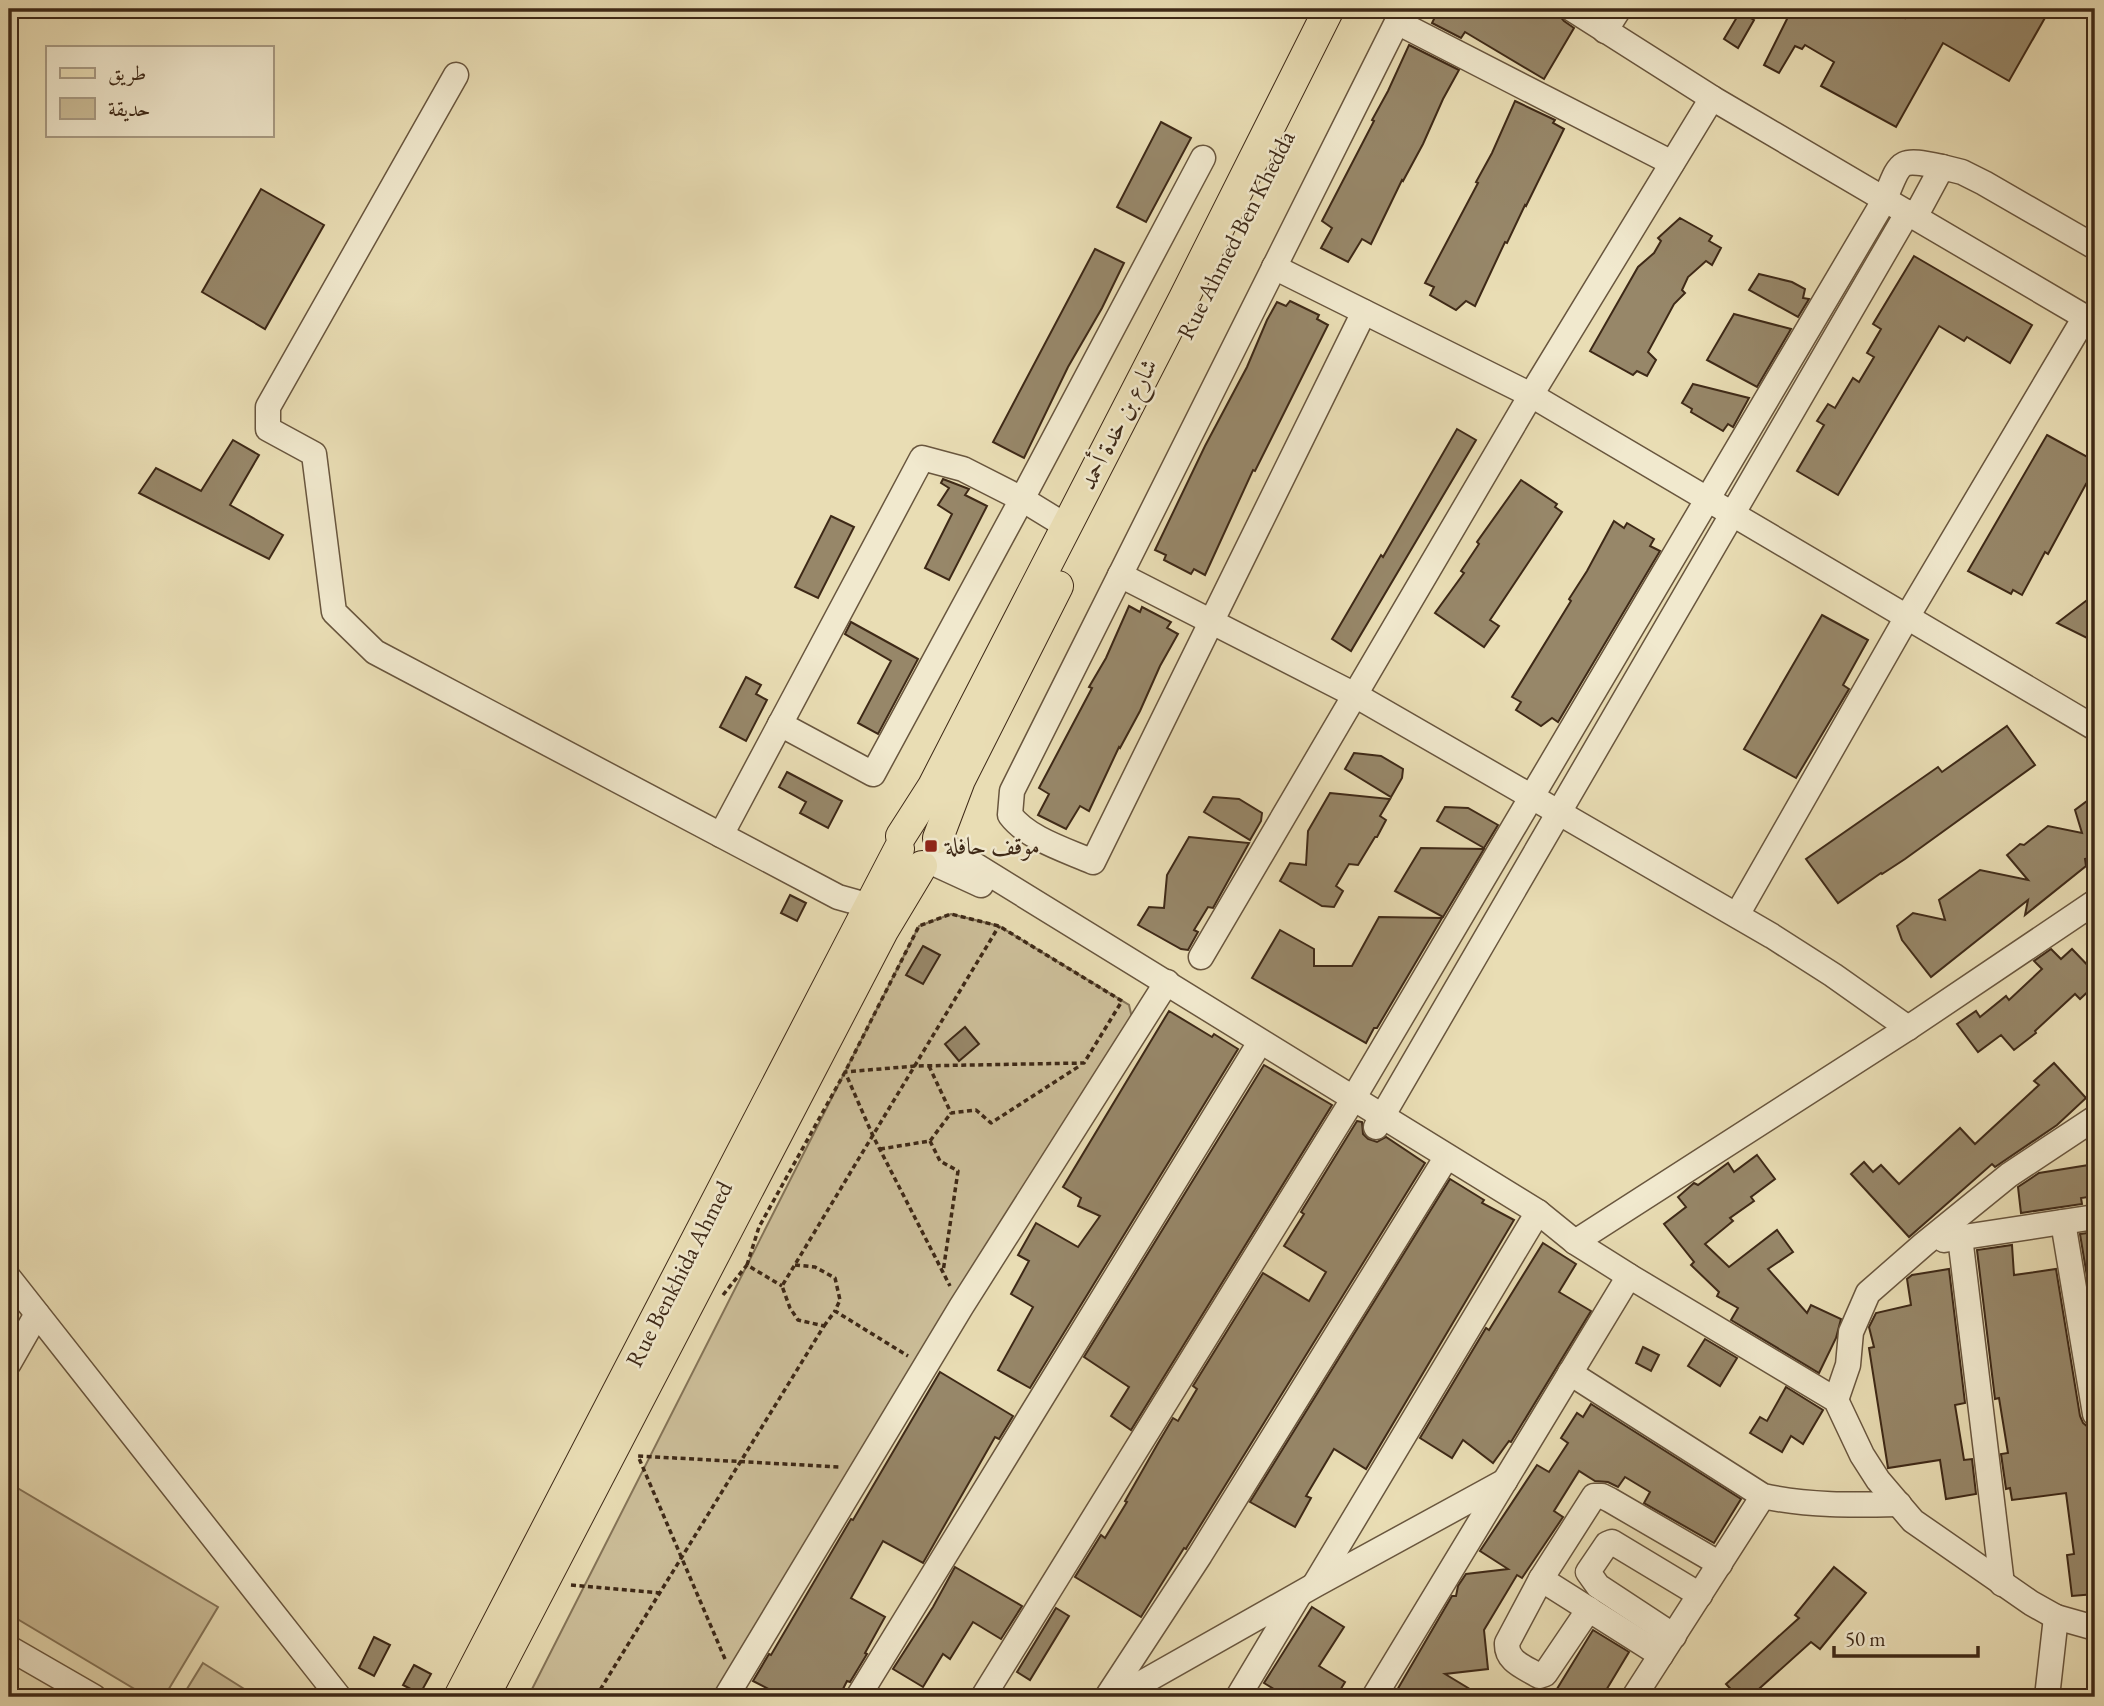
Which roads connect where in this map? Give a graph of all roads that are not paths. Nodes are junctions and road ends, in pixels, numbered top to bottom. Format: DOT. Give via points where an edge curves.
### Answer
graph roads {
  1 [pos="1329,9"];
  2 [pos="1351,9"];
  3 [pos="1572,9"];
  4 [pos="1619,9"];
  5 [pos="1605,31"];
  6 [pos="456,75"];
  7 [pos="1712,98"];
  8 [pos="1203,158"];
  9 [pos="1672,163"];
  10 [pos="1942,167"];
  11 [pos="1885,199"];
  12 [pos="1911,215"];
  13 [pos="2095,247"];
  14 [pos="1274,267"];
  15 [pos="1364,312"];
  16 [pos="2090,320"];
  17 [pos="1531,395"];
  18 [pos="1022,499"];
  19 [pos="1707,500"];
  20 [pos="1731,514"];
  21 [pos="1066,526"];
  22 [pos="1120,575"];
  23 [pos="1907,617"];
  24 [pos="1211,622"];
  25 [pos="1355,695"];
  26 [pos="780,724"];
  27 [pos="2095,728"];
  28 [pos="1532,797"];
  29 [pos="1558,812"];
  30 [pos="720,835"];
  31 [pos="922,849"];
  32 [pos="2095,902"];
  33 [pos="870,906"];
  34 [pos="1737,915"];
  35 [pos="1201,957"];
  36 [pos="1163,988"];
  37 [pos="1908,1028"];
  38 [pos="1254,1052"];
  39 [pos="1350,1103"];
  40 [pos="2095,1118"];
  41 [pos="1379,1121"];
  42 [pos="1433,1156"];
  43 [pos="1535,1217"];
  44 [pos="2095,1217"];
  45 [pos="2063,1222"];
  46 [pos="1960,1237"];
  47 [pos="1575,1242"];
  48 [pos="1924,1244"];
  49 [pos="1629,1276"];
  50 [pos="9,1278"];
  51 [pos="37,1314"];
  52 [pos="9,1363"];
  53 [pos="1570,1373"];
  54 [pos="1836,1400"];
  55 [pos="2095,1414"];
  56 [pos="1505,1481"];
  57 [pos="1763,1496"];
  58 [pos="1899,1504"];
  59 [pos="1720,1563"];
  60 [pos="1541,1579"];
  61 [pos="2002,1584"];
  62 [pos="1307,1589"];
  63 [pos="1700,1595"];
  64 [pos="1589,1609"];
  65 [pos="2056,1617"];
  66 [pos="2095,1628"];
  67 [pos="1667,1645"];
  68 [pos="9,1648"];
  69 [pos="731,1690"];
  70 [pos="94,1697"];
  71 [pos="339,1697"];
  72 [pos="459,1697"];
  73 [pos="484,1697"];
  74 [pos="858,1697"];
  75 [pos="983,1697"];
  76 [pos="1107,1697"];
  77 [pos="1117,1697"];
  78 [pos="1238,1697"];
  79 [pos="1374,1697"];
  80 [pos="1634,1697"];
  81 [pos="2047,1697"];
  1 -- 21 [label="main road, شارع بن خدة أحمد"];
  2 -- 31 [label="main road, Rue Ahmed Ben Khedda"];
  3 -- 5 [label="street"];
  4 -- 5 [label="street"];
  5 -- 7 [label="street"];
  6 -- 30 [label="street" via="268,407 268,429 314,454 334,612 375,652"];
  7 -- 9 [label="street"];
  7 -- 11 [label="street"];
  8 -- 18 [label="street"];
  9 -- 14 [label="street" via="1397,22"];
  9 -- 17 [label="street"];
  10 -- 11 [label="street" via="1908,161 1899,166"];
  10 -- 12 [label="street"];
  10 -- 13 [label="street" via="1984,183"];
  11 -- 12 [label="street"];
  11 -- 19 [label="street"];
  12 -- 16 [label="street"];
  12 -- 20 [label="street"];
  14 -- 15 [label="street"];
  14 -- 22 [label="street"];
  15 -- 17 [label="street"];
  15 -- 24 [label="street"];
  16 -- 23 [label="street"];
  17 -- 19 [label="street"];
  17 -- 25 [label="street"];
  18 -- 21 [label="street"];
  18 -- 26 [label="street" via="963,469 922,458"];
  18 -- 26 [label="street" via="873,774"];
  19 -- 20 [label="street"];
  19 -- 28 [label="street"];
  20 -- 23 [label="street"];
  20 -- 29 [label="street"];
  21 -- 31 [label="main road, شارع بن خدة أحمد" via="933,786"];
  22 -- 24 [label="street"];
  22 -- 24 [label="street" via="1012,791 1010,815 1045,841 1093,862"];
  23 -- 27 [label="street"];
  23 -- 34 [label="street"];
  24 -- 25 [label="street"];
  25 -- 28 [label="street"];
  25 -- 35 [label="street"];
  26 -- 30 [label="street"];
  28 -- 29 [label="street"];
  28 -- 39 [label="street"];
  29 -- 34 [label="street"];
  29 -- 41 [label="street"];
  30 -- 33 [label="street" via="838,897"];
  31 -- 33 [label="main road, Rue Benkhida Ahmed"];
  31 -- 36 [label="street"];
  31 -- 73 [label="main road"];
  32 -- 37 [label="street"];
  33 -- 72 [label="main road, Rue Benkhida Ahmed"];
  34 -- 37 [label="street"];
  36 -- 38 [label="street"];
  36 -- 39 [label="street"];
  36 -- 69 [label="street" via="961,1307"];
  37 -- 47 [label="street"];
  38 -- 39 [label="street"];
  38 -- 74 [label="street"];
  39 -- 41 [label="street"];
  39 -- 75 [label="street"];
  40 -- 48 [label="street" via="2009,1175"];
  41 -- 42 [label="street"];
  42 -- 43 [label="street"];
  42 -- 76 [label="street" via="1200,1555"];
  43 -- 47 [label="street" via="1557,1235"];
  43 -- 62 [label="street"];
  44 -- 45 [label="street"];
  45 -- 46 [label="street"];
  45 -- 55 [label="street"];
  46 -- 48 [label="street"];
  46 -- 61 [label="street"];
  47 -- 49 [label="street"];
  48 -- 54 [label="street" via="1868,1293 1851,1332 1849,1365"];
  49 -- 53 [label="street"];
  49 -- 54 [label="street"];
  50 -- 51 [label="street"];
  51 -- 52 [label="street"];
  51 -- 71 [label="street"];
  53 -- 56 [label="street"];
  53 -- 57 [label="street"];
  54 -- 58 [label="street" via="1862,1455"];
  56 -- 62 [label="street"];
  56 -- 79 [label="street"];
  57 -- 58 [label="street" via="1804,1503"];
  57 -- 59 [label="street"];
  58 -- 61 [label="street" via="1913,1521"];
  59 -- 60 [label="street" via="1610,1500 1594,1496"];
  59 -- 63 [label="street"];
  60 -- 64 [label="street"];
  60 -- 64 [label="street" via="1507,1643 1509,1658 1539,1676 1545,1674"];
  61 -- 65 [label="street"];
  62 -- 77 [label="street"];
  62 -- 78 [label="street"];
  63 -- 67 [label="street"];
  63 -- 67 [label="street" via="1612,1542 1588,1572"];
  64 -- 67 [label="street"];
  65 -- 66 [label="street"];
  65 -- 81 [label="street"];
  67 -- 80 [label="street"];
  68 -- 70 [label="street"];
}
